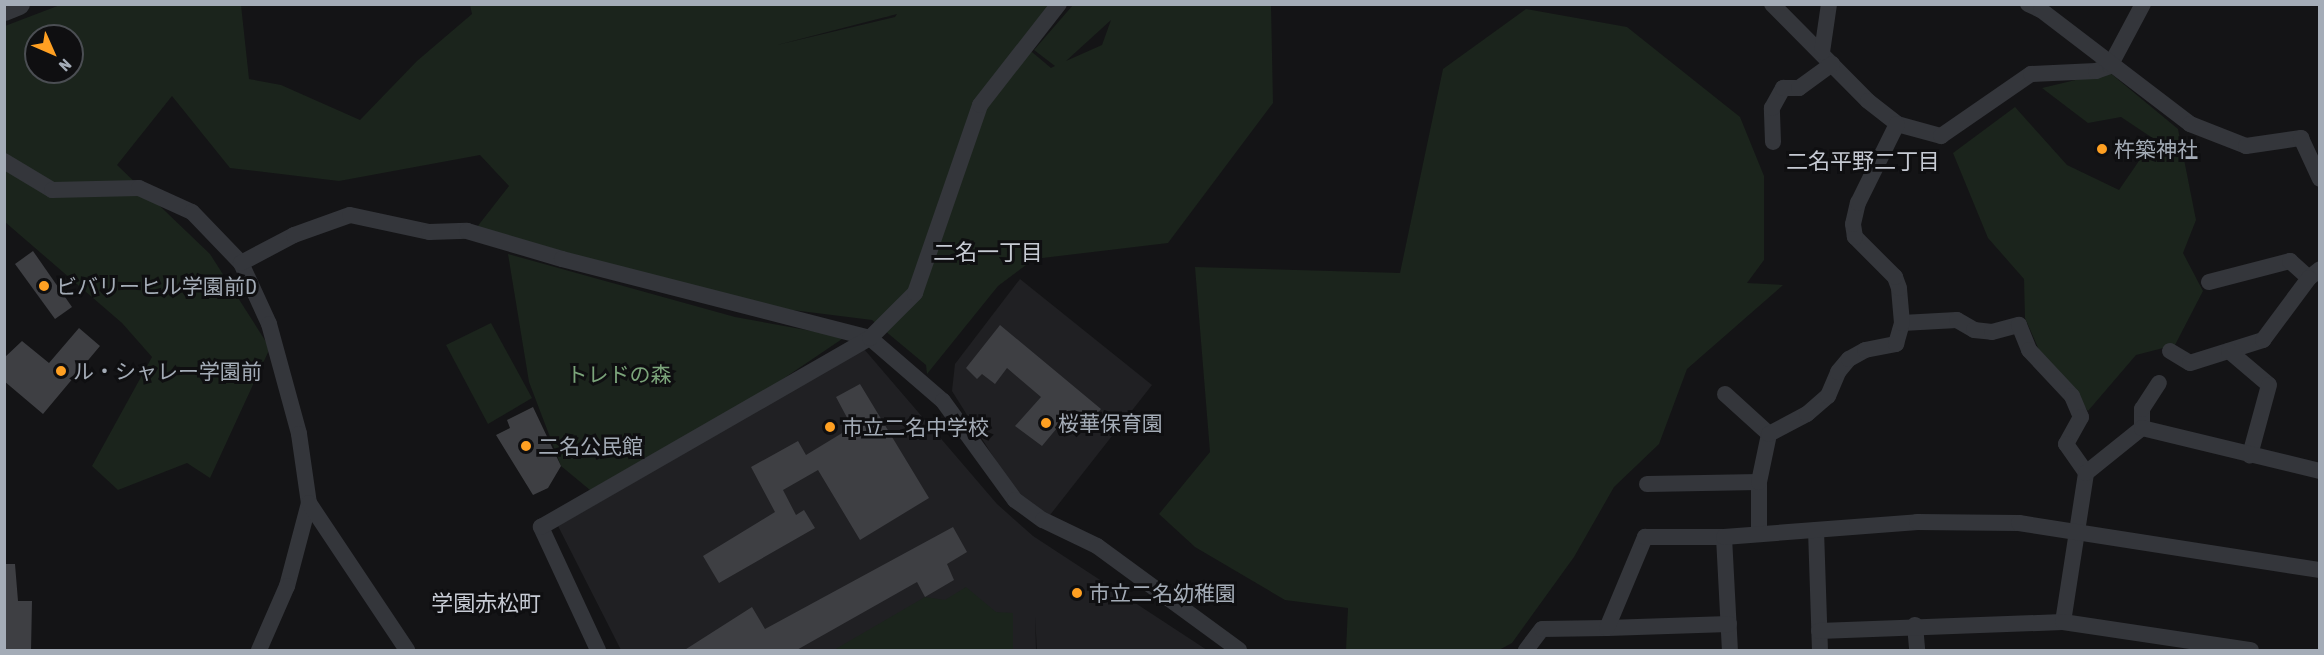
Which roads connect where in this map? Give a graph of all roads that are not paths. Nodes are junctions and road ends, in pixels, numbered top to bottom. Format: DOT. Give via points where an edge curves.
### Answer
graph roads {
  1 [pos="19,4"];
  2 [pos="1059,4"];
  3 [pos="1772,4"];
  4 [pos="1829,4"];
  5 [pos="2028,4"];
  6 [pos="2143,4"];
  7 [pos="4,10"];
  8 [pos="1827,58"];
  9 [pos="2110,66"];
  10 [pos="1897,124"];
  11 [pos="1773,142"];
  12 [pos="4,161"];
  13 [pos="2319,179"];
  14 [pos="241,263"];
  15 [pos="2314,273"];
  16 [pos="2209,282"];
  17 [pos="1902,322"];
  18 [pos="870,338"];
  19 [pos="2170,351"];
  20 [pos="2229,351"];
  21 [pos="2159,382"];
  22 [pos="1725,394"];
  23 [pos="2142,428"];
  24 [pos="1769,434"];
  25 [pos="2250,455"];
  26 [pos="2319,471"];
  27 [pos="2086,473"];
  28 [pos="1758,482"];
  29 [pos="1647,484"];
  30 [pos="309,503"];
  31 [pos="1816,530"];
  32 [pos="2078,530"];
  33 [pos="1759,532"];
  34 [pos="1724,537"];
  35 [pos="2319,570"];
  36 [pos="2063,622"];
  37 [pos="1729,624"];
  38 [pos="1915,625"];
  39 [pos="1607,628"];
  40 [pos="1819,631"];
  41 [pos="260,651"];
  42 [pos="407,651"];
  43 [pos="598,651"];
  44 [pos="1239,651"];
  45 [pos="1526,651"];
  46 [pos="1730,651"];
  47 [pos="1820,651"];
  48 [pos="1917,651"];
  49 [pos="2251,651"];
  1 -- 7 [label="street"];
  2 -- 18 [label="street" via="980,105 915,293"];
  3 -- 8 [label="street"];
  4 -- 8 [label="street"];
  5 -- 9 [label="street" via="2041,10"];
  6 -- 9 [label="street"];
  8 -- 10 [label="street"];
  8 -- 11 [label="street" via="1799,88 1783,88 1772,108"];
  9 -- 10 [label="street" via="2096,71 2031,74 1941,136"];
  9 -- 13 [label="street" via="2190,124 2246,146 2301,138"];
  10 -- 17 [label="street" via="1858,203 1853,225 1855,237 1895,277"];
  12 -- 14 [label="street" via="52,190 139,188 192,212"];
  14 -- 18 [label="street" via="294,235 350,215 429,232 467,231"];
  14 -- 30 [label="street" via="269,324 299,434"];
  15 -- 16 [label="street" via="2290,261"];
  15 -- 20 [label="street" via="2263,340"];
  17 -- 24 [label="street" via="1896,344 1865,350 1849,359 1838,372 1828,396 1807,414"];
  17 -- 27 [label="street" via="1956,320 1974,330 1992,332 2019,325 2029,350 2072,396 2080,417 2066,444"];
  18 -- 43 [label="street" via="542,527"];
  18 -- 44 [label="street" via="943,401 1015,500 1043,520 1097,546"];
  19 -- 20 [label="street" via="2190,363"];
  20 -- 25 [label="street" via="2269,385"];
  21 -- 23 [label="street" via="2142,409"];
  22 -- 24 [label="street"];
  23 -- 25 [label="street"];
  23 -- 27 [label="street"];
  24 -- 28 [label="street"];
  25 -- 26 [label="street"];
  27 -- 32 [label="street"];
  28 -- 29 [label="street"];
  28 -- 33 [label="street"];
  30 -- 41 [label="street" via="287,586"];
  30 -- 42 [label="street"];
  31 -- 32 [label="street" via="1917,522 2019,523"];
  31 -- 33 [label="street"];
  31 -- 40 [label="street"];
  32 -- 35 [label="street"];
  32 -- 36 [label="street"];
  33 -- 34 [label="street"];
  34 -- 37 [label="street"];
  34 -- 39 [label="street" via="1645,537"];
  36 -- 38 [label="street"];
  36 -- 49 [label="street"];
  37 -- 39 [label="street"];
  37 -- 46 [label="street"];
  38 -- 40 [label="street"];
  38 -- 48 [label="street"];
  39 -- 45 [label="street" via="1542,629"];
  40 -- 47 [label="street"];
}
